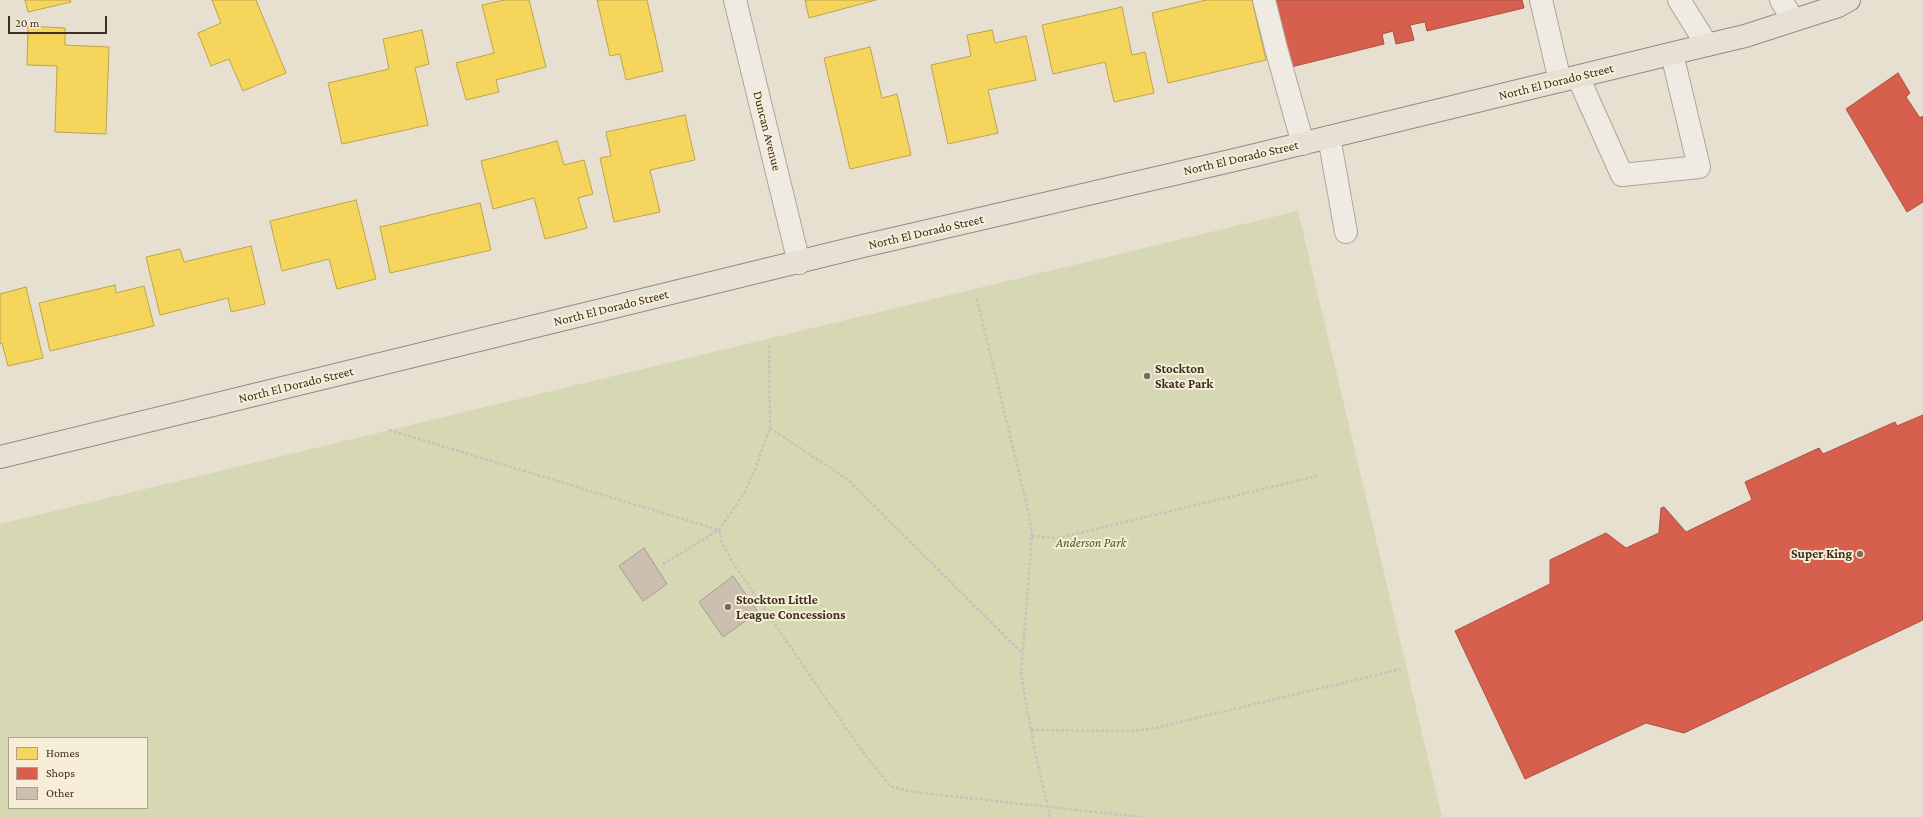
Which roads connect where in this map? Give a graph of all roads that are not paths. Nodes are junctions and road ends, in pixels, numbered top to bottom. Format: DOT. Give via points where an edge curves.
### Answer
graph roads {
  1 [pos="735,0"];
  2 [pos="1264,0"];
  3 [pos="1541,0"];
  4 [pos="1679,0"];
  5 [pos="1781,0"];
  6 [pos="1849,0"];
  7 [pos="1793,20"];
  8 [pos="1707,45"];
  9 [pos="1672,54"];
  10 [pos="1569,79"];
  11 [pos="1328,137"];
  12 [pos="1303,144"];
  13 [pos="1346,232"];
  14 [pos="798,263"];
  15 [pos="0,457"];
  1 -- 14 [label="street, Duncan Avenue"];
  2 -- 12 [label="street"];
  3 -- 10 [label="street"];
  4 -- 8 [label="street"];
  5 -- 7 [label="street"];
  6 -- 7 [label="main road, North El Dorado Street"];
  7 -- 8 [label="main road, North El Dorado Street"];
  8 -- 9 [label="main road, North El Dorado Street"];
  9 -- 10 [label="main road, North El Dorado Street"];
  9 -- 10 [label="street" via="1700,167 1622,175"];
  10 -- 11 [label="main road, North El Dorado Street"];
  11 -- 12 [label="main road, North El Dorado Street"];
  11 -- 13 [label="street"];
  12 -- 14 [label="main road, North El Dorado Street"];
  14 -- 15 [label="main road, North El Dorado Street"];
}
